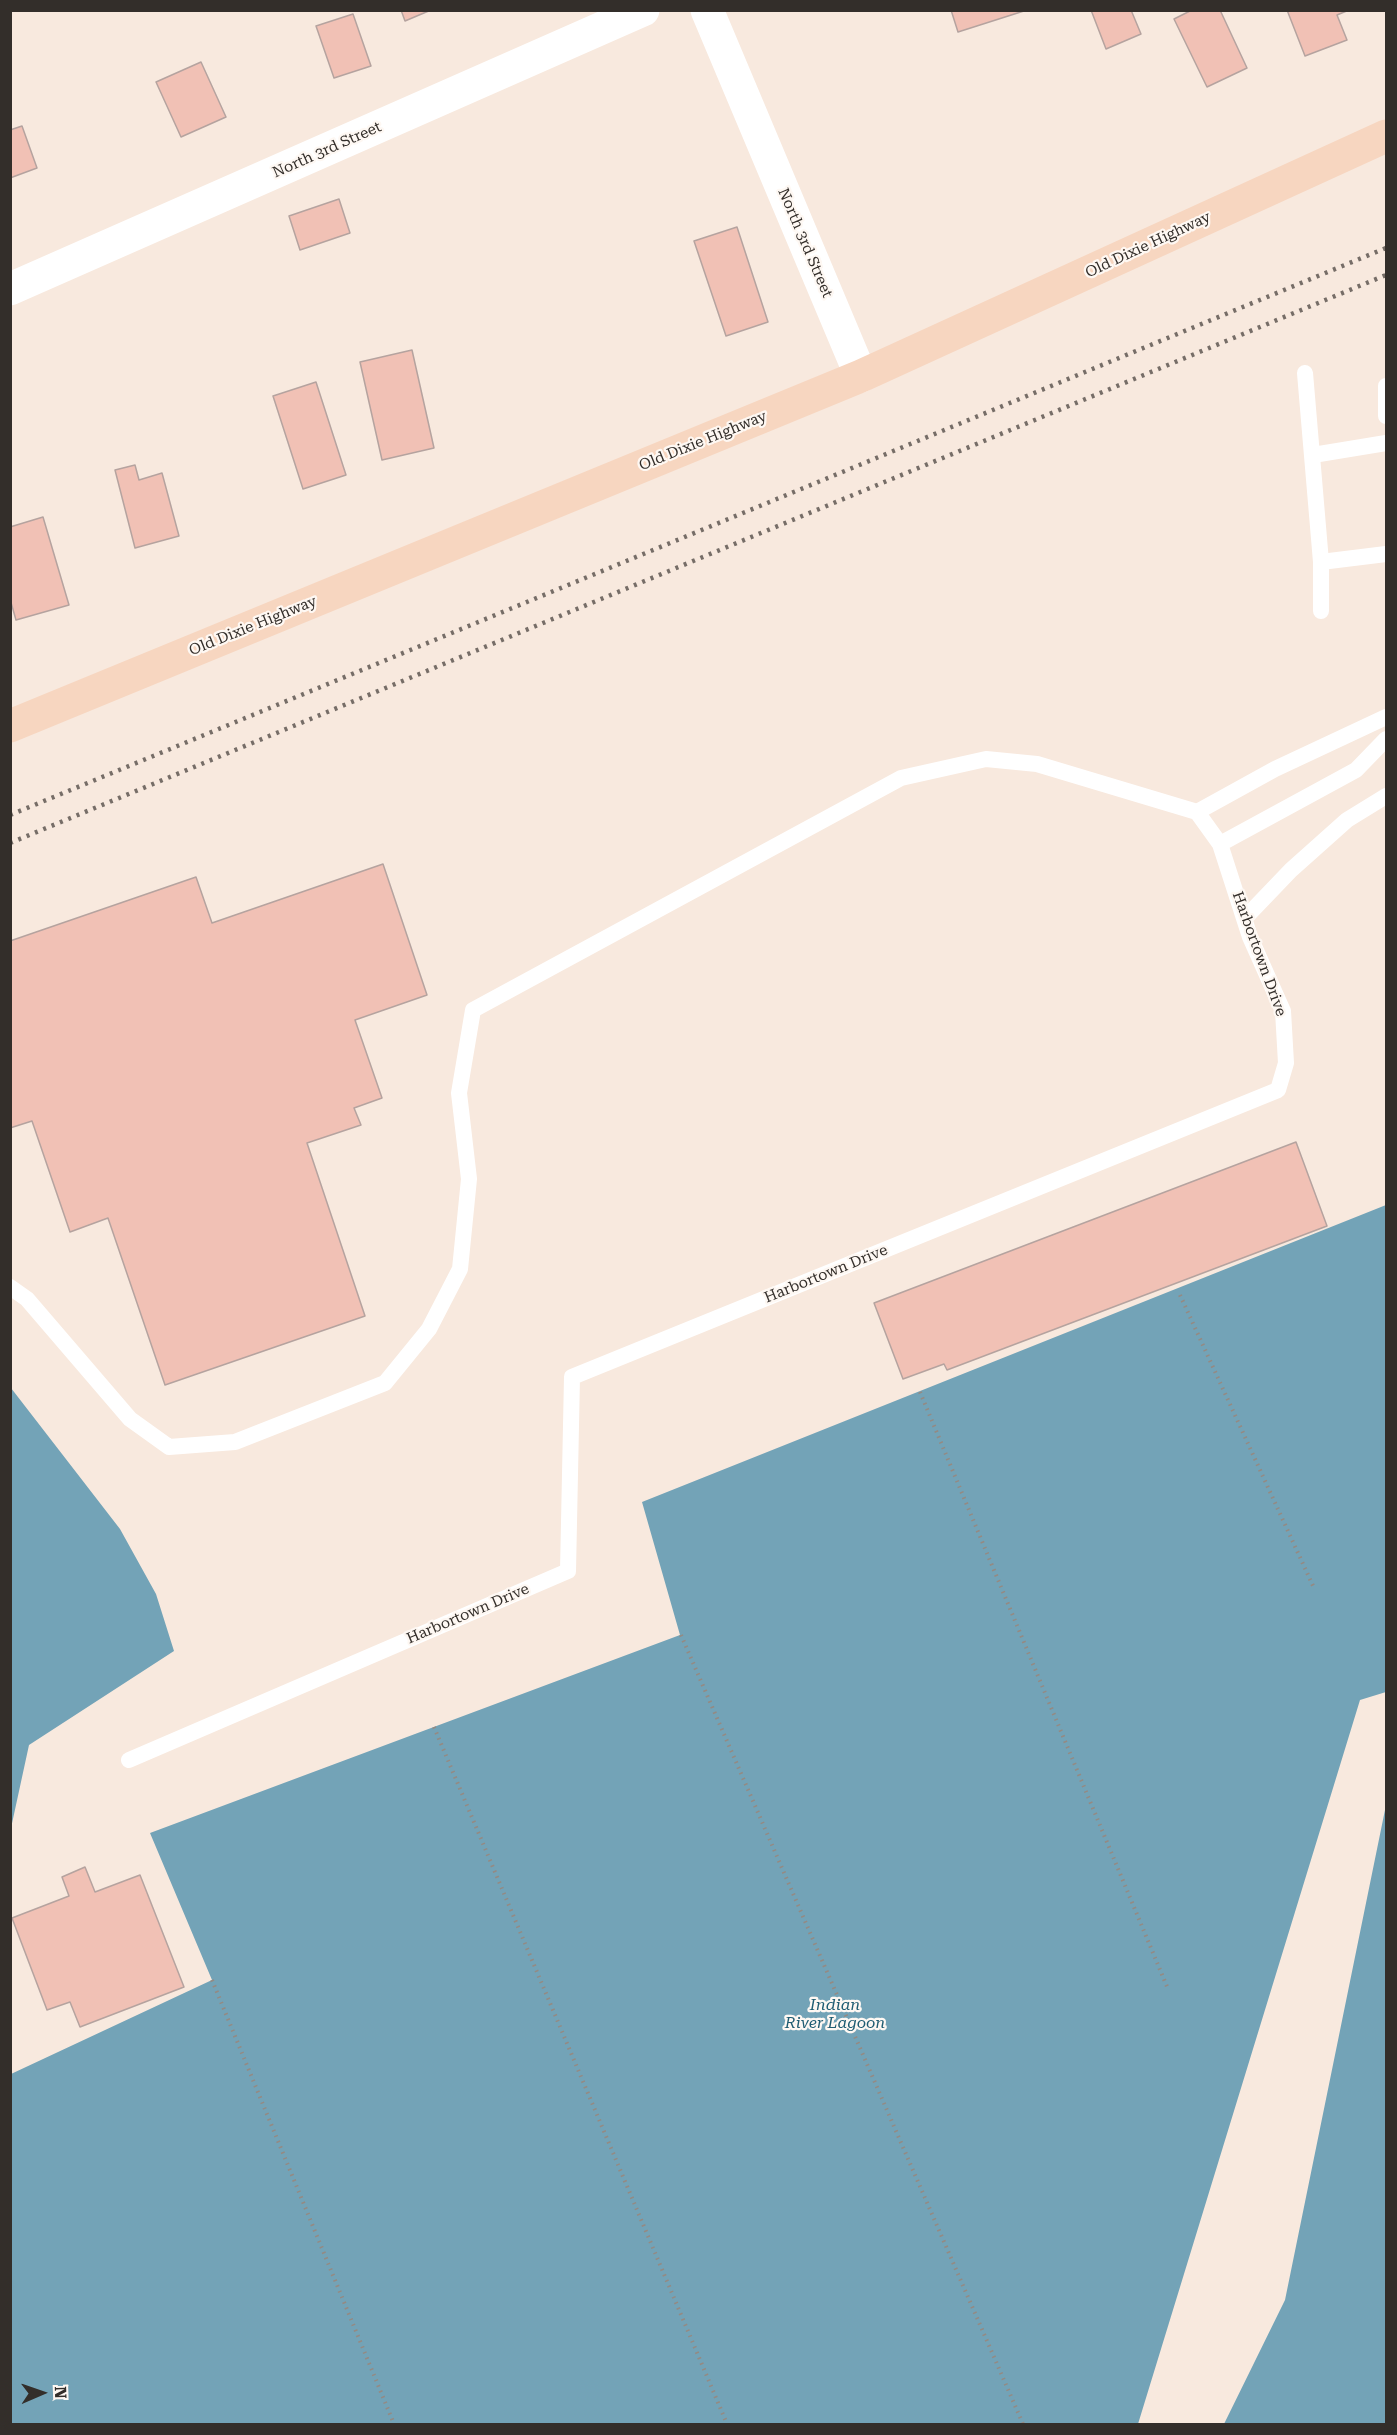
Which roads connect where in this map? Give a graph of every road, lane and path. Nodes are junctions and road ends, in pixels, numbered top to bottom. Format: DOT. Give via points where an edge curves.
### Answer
graph roads {
  1 [pos="643,10"];
  2 [pos="707,10"];
  3 [pos="1386,136"];
  4 [pos="10,289"];
  5 [pos="1305,373"];
  6 [pos="861,376"];
  7 [pos="1386,386"];
  8 [pos="1386,416"];
  9 [pos="1386,443"];
  10 [pos="1314,455"];
  11 [pos="1386,554"];
  12 [pos="1321,562"];
  13 [pos="1321,611"];
  14 [pos="1386,717"];
  15 [pos="10,726"];
  16 [pos="1386,739"];
  17 [pos="1386,796"];
  18 [pos="1197,812"];
  19 [pos="1220,844"];
  20 [pos="1245,918"];
  21 [pos="10,1287"];
  22 [pos="1180,1295"];
  23 [pos="920,1392"];
  24 [pos="1314,1588"];
  25 [pos="681,1635"];
  26 [pos="434,1726"];
  27 [pos="129,1760"];
  28 [pos="212,1980"];
  29 [pos="1168,1989"];
  30 [pos="394,2424"];
  31 [pos="727,2424"];
  32 [pos="1023,2424"];
  1 -- 4 [label="street, North 3rd Street"];
  2 -- 6 [label="street, North 3rd Street"];
  3 -- 6 [label="street, Old Dixie Highway"];
  5 -- 10 [label="lane"];
  6 -- 15 [label="street, Old Dixie Highway"];
  7 -- 8 [label="lane"];
  9 -- 10 [label="lane"];
  10 -- 12 [label="lane"];
  11 -- 12 [label="lane"];
  12 -- 13 [label="lane"];
  14 -- 18 [label="lane" via="1275,769"];
  16 -- 19 [label="lane" via="1356,770"];
  17 -- 20 [label="lane" via="1347,820"];
  18 -- 19 [label="lane, Harbortown Drive"];
  18 -- 21 [label="lane" via="1027,763 986,759 901,778 473,1010 459,1093 468,1179 460,1269 429,1329 386,1383 235,1442 168,1447 130,1419 27,1299"];
  19 -- 20 [label="lane, Harbortown Drive"];
  20 -- 27 [label="lane, Harbortown Drive" via="1283,1011 1286,1063 1278,1090 572,1377 568,1571"];
  22 -- 24 [label="path"];
  23 -- 29 [label="path"];
  25 -- 32 [label="path"];
  26 -- 31 [label="path"];
  28 -- 30 [label="path"];
}
